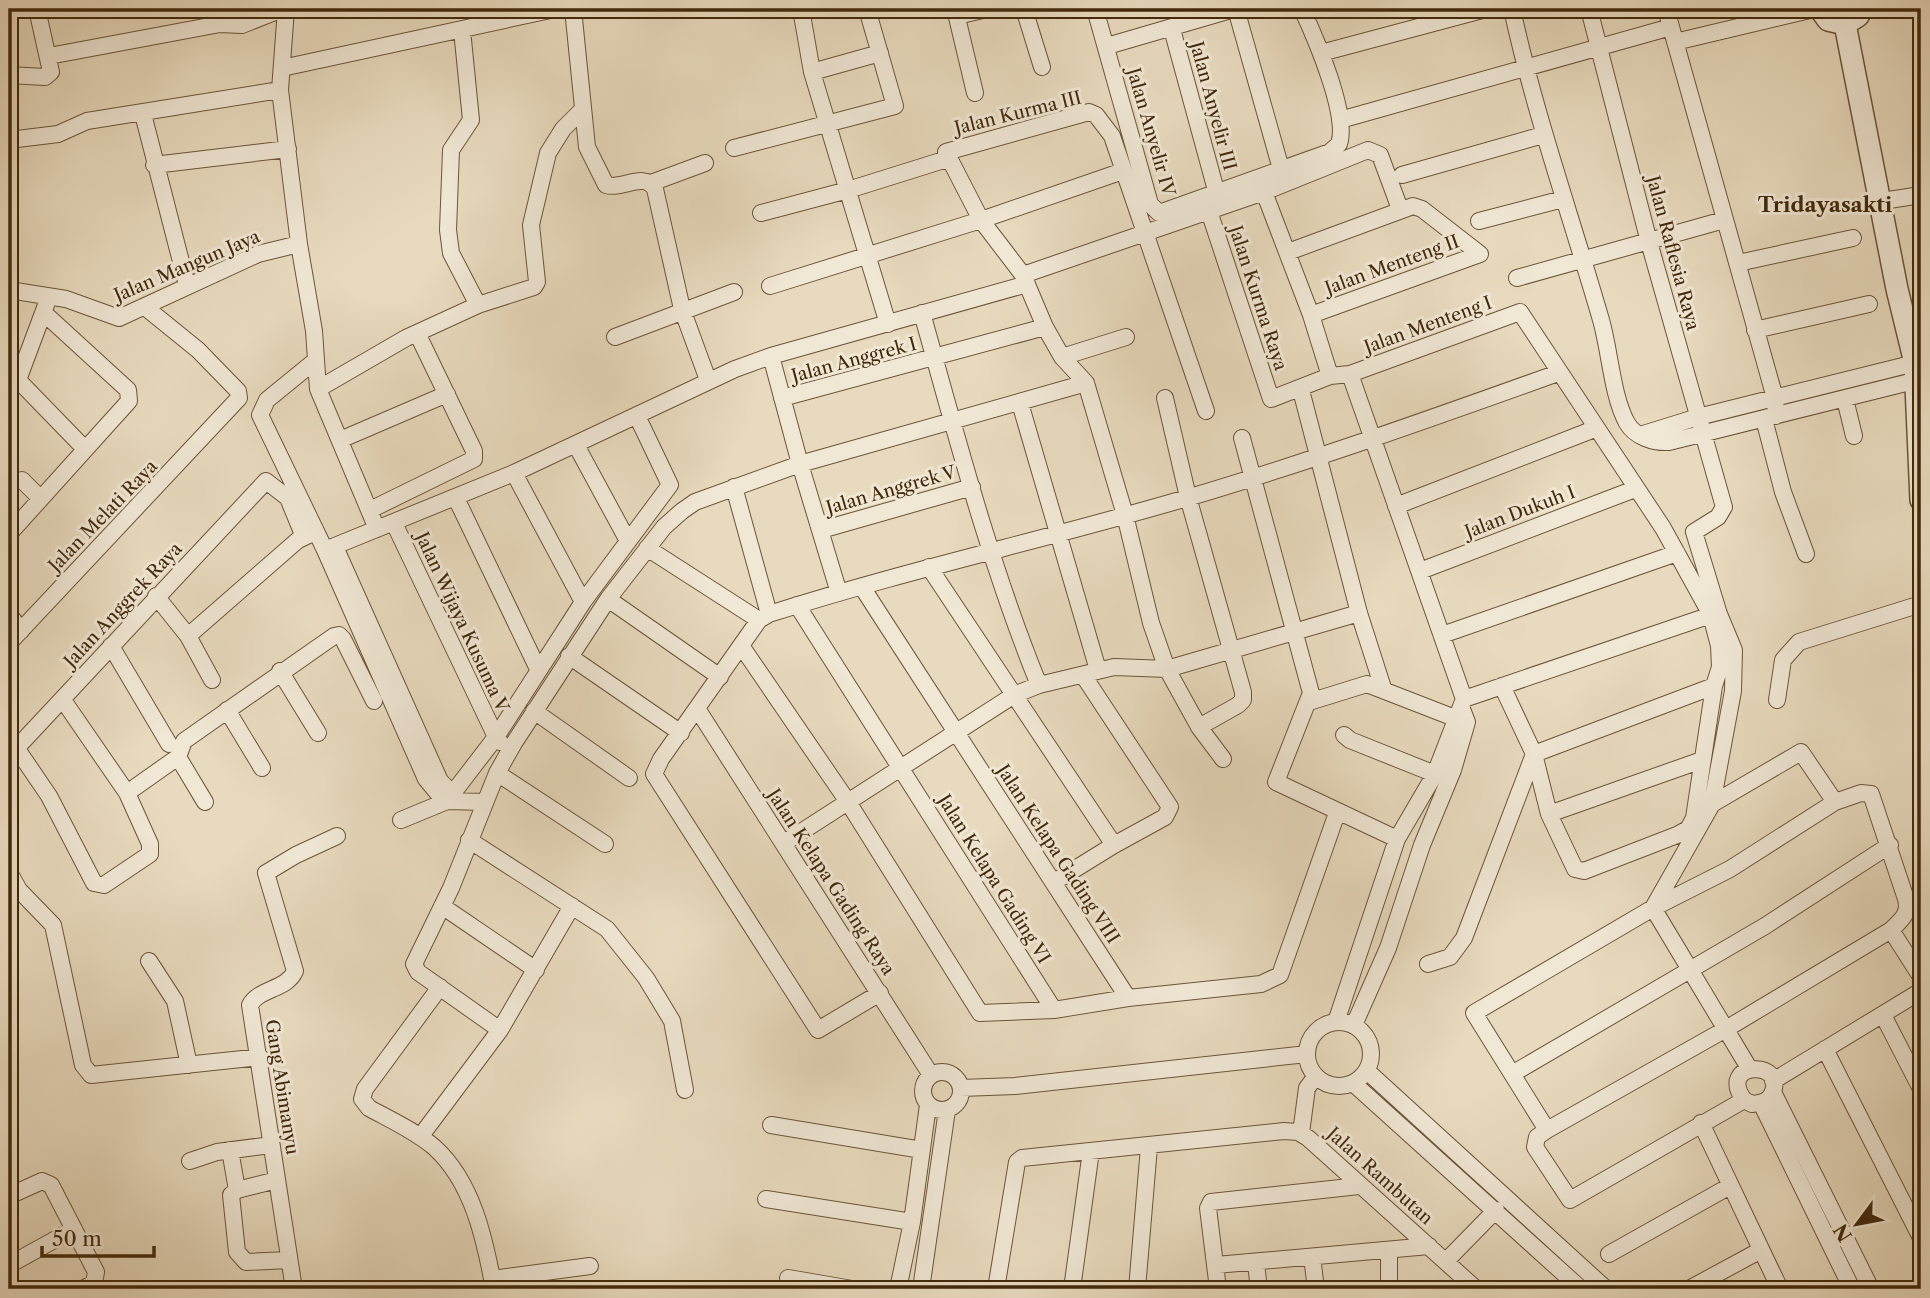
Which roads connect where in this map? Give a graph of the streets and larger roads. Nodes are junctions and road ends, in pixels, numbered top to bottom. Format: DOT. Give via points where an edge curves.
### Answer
graph roads {
  1 [pos="37,9"];
  2 [pos="284,9"];
  3 [pos="555,9"];
  4 [pos="573,9"];
  5 [pos="801,9"];
  6 [pos="867,9"];
  7 [pos="987,9"];
  8 [pos="1024,9"];
  9 [pos="1095,9"];
  10 [pos="1235,9"];
  11 [pos="1301,9"];
  12 [pos="1486,9"];
  13 [pos="1512,9"];
  14 [pos="1589,9"];
  15 [pos="1666,9"];
  16 [pos="1814,9"];
  17 [pos="1862,9"];
  18 [pos="956,12"];
  19 [pos="218,16"];
  20 [pos="1833,19"];
  21 [pos="1172,29"];
  22 [pos="462,30"];
  23 [pos="1673,35"];
  24 [pos="1107,46"];
  25 [pos="1600,48"];
  26 [pos="1321,52"];
  27 [pos="880,53"];
  28 [pos="49,56"];
  29 [pos="1042,67"];
  30 [pos="282,68"];
  31 [pos="1525,69"];
  32 [pos="812,72"];
  33 [pos="9,75"];
  34 [pos="280,90"];
  35 [pos="975,93"];
  36 [pos="583,109"];
  37 [pos="143,114"];
  38 [pos="1340,120"];
  39 [pos="827,124"];
  40 [pos="1543,135"];
  41 [pos="9,140"];
  42 [pos="734,148"];
  43 [pos="288,149"];
  44 [pos="946,155"];
  45 [pos="705,163"];
  46 [pos="154,165"];
  47 [pos="1281,169"];
  48 [pos="1124,171"];
  49 [pos="1402,175"];
  50 [pos="651,183"];
  51 [pos="848,190"];
  52 [pos="1264,192"];
  53 [pos="1217,194"];
  54 [pos="1921,195"];
  55 [pos="1563,199"];
  56 [pos="1874,202"];
  57 [pos="1400,209"];
  58 [pos="1209,211"];
  59 [pos="761,213"];
  60 [pos="981,220"];
  61 [pos="1724,220"];
  62 [pos="1479,221"];
  63 [pos="1144,234"];
  64 [pos="1853,238"];
  65 [pos="1649,242"];
  66 [pos="299,244"];
  67 [pos="1288,252"];
  68 [pos="867,254"];
  69 [pos="1583,261"];
  70 [pos="1738,263"];
  71 [pos="1517,278"];
  72 [pos="1025,280"];
  73 [pos="187,285"];
  74 [pos="770,286"];
  75 [pos="9,290"];
  76 [pos="734,292"];
  77 [pos="47,297"];
  78 [pos="1870,304"];
  79 [pos="478,305"];
  80 [pos="145,307"];
  81 [pos="682,309"];
  82 [pos="922,313"];
  83 [pos="45,314"];
  84 [pos="1311,315"];
  85 [pos="888,324"];
  86 [pos="1045,327"];
  87 [pos="1755,330"];
  88 [pos="418,333"];
  89 [pos="615,337"];
  90 [pos="1126,337"];
  91 [pos="771,356"];
  92 [pos="1062,356"];
  93 [pos="935,359"];
  94 [pos="316,360"];
  95 [pos="1558,373"];
  96 [pos="1910,373"];
  97 [pos="1350,374"];
  98 [pos="1330,376"];
  99 [pos="708,380"];
  100 [pos="1086,383"];
  101 [pos="318,389"];
  102 [pos="447,394"];
  103 [pos="1302,394"];
  104 [pos="782,398"];
  105 [pos="1166,398"];
  106 [pos="1775,398"];
  107 [pos="1845,399"];
  108 [pos="1020,403"];
  109 [pos="1206,411"];
  110 [pos="637,416"];
  111 [pos="1698,417"];
  112 [pos="1770,418"];
  113 [pos="954,421"];
  114 [pos="1597,428"];
  115 [pos="1640,435"];
  116 [pos="1703,435"];
  117 [pos="1854,436"];
  118 [pos="1242,438"];
  119 [pos="340,440"];
  120 [pos="1371,440"];
  121 [pos="576,445"];
  122 [pos="85,449"];
  123 [pos="1316,457"];
  124 [pos="800,464"];
  125 [pos="514,473"];
  126 [pos="1252,477"];
  127 [pos="22,480"];
  128 [pos="734,487"];
  129 [pos="972,487"];
  130 [pos="1635,489"];
  131 [pos="1188,497"];
  132 [pos="40,498"];
  133 [pos="456,498"];
  134 [pos="1921,500"];
  135 [pos="1396,506"];
  136 [pos="370,510"];
  137 [pos="1125,515"];
  138 [pos="394,523"];
  139 [pos="377,529"];
  140 [pos="821,530"];
  141 [pos="1055,533"];
  142 [pos="9,534"];
  143 [pos="310,534"];
  144 [pos="628,541"];
  145 [pos="330,548"];
  146 [pos="647,548"];
  147 [pos="991,552"];
  148 [pos="1677,553"];
  149 [pos="1806,554"];
  150 [pos="929,567"];
  151 [pos="1420,571"];
  152 [pos="862,587"];
  153 [pos="839,593"];
  154 [pos="156,596"];
  155 [pos="608,599"];
  156 [pos="583,603"];
  157 [pos="1921,604"];
  158 [pos="797,605"];
  159 [pos="1359,613"];
  160 [pos="9,614"];
  161 [pos="1711,615"];
  162 [pos="764,617"];
  163 [pos="21,631"];
  164 [pos="1295,631"];
  165 [pos="1442,635"];
  166 [pos="188,636"];
  167 [pos="9,643"];
  168 [pos="111,646"];
  169 [pos="742,647"];
  170 [pos="1230,649"];
  171 [pos="569,656"];
  172 [pos="538,669"];
  173 [pos="1167,669"];
  174 [pos="280,671"];
  175 [pos="1090,673"];
  176 [pos="720,677"];
  177 [pos="212,680"];
  178 [pos="1039,685"];
  179 [pos="1502,686"];
  180 [pos="1714,686"];
  181 [pos="1383,688"];
  182 [pos="1014,695"];
  183 [pos="63,700"];
  184 [pos="1777,700"];
  185 [pos="374,701"];
  186 [pos="1309,702"];
  187 [pos="226,710"];
  188 [pos="698,710"];
  189 [pos="534,711"];
  190 [pos="1462,712"];
  191 [pos="1199,727"];
  192 [pos="957,732"];
  193 [pos="318,733"];
  194 [pos="681,733"];
  195 [pos="1344,735"];
  196 [pos="496,737"];
  197 [pos="174,750"];
  198 [pos="510,750"];
  199 [pos="11,754"];
  200 [pos="1534,754"];
  201 [pos="1223,759"];
  202 [pos="1702,760"];
  203 [pos="262,768"];
  204 [pos="902,768"];
  205 [pos="497,773"];
  206 [pos="1435,774"];
  207 [pos="629,778"];
  208 [pos="127,793"];
  209 [pos="205,802"];
  210 [pos="445,802"];
  211 [pos="485,802"];
  212 [pos="848,802"];
  213 [pos="1835,802"];
  214 [pos="1712,804"];
  215 [pos="1337,813"];
  216 [pos="1549,814"];
  217 [pos="401,820"];
  218 [pos="337,836"];
  219 [pos="1397,839"];
  220 [pos="470,840"];
  221 [pos="784,843"];
  222 [pos="605,844"];
  223 [pos="1114,845"];
  224 [pos="1889,845"];
  225 [pos="9,872"];
  226 [pos="1054,882"];
  227 [pos="14,891"];
  228 [pos="442,906"];
  229 [pos="572,906"];
  230 [pos="1653,908"];
  231 [pos="1891,930"];
  232 [pos="149,961"];
  233 [pos="1428,964"];
  234 [pos="536,970"];
  235 [pos="1689,971"];
  236 [pos="1921,977"];
  237 [pos="440,987"];
  238 [pos="1921,991"];
  239 [pos="880,993"];
  240 [pos="1128,998"];
  241 [pos="1054,1010"];
  242 [pos="1883,1015"];
  243 [pos="1336,1022"];
  244 [pos="1354,1025"];
  245 [pos="1726,1029"];
  246 [pos="500,1030"];
  247 [pos="1825,1049"];
  248 [pos="1307,1054"];
  249 [pos="260,1057"];
  250 [pos="189,1065"];
  251 [pos="1749,1068"];
  252 [pos="1367,1071"];
  253 [pos="1512,1074"];
  254 [pos="931,1075"];
  255 [pos="1316,1076"];
  256 [pos="1353,1083"];
  257 [pos="961,1088"];
  258 [pos="1921,1089"];
  259 [pos="685,1090"];
  260 [pos="1769,1092"];
  261 [pos="1744,1100"];
  262 [pos="928,1105"];
  263 [pos="947,1110"];
  264 [pos="1701,1123"];
  265 [pos="771,1125"];
  266 [pos="1547,1130"];
  267 [pos="1301,1133"];
  268 [pos="420,1137"];
  269 [pos="271,1144"];
  270 [pos="1149,1147"];
  271 [pos="230,1150"];
  272 [pos="922,1150"];
  273 [pos="1091,1151"];
  274 [pos="190,1161"];
  275 [pos="276,1180"];
  276 [pos="1359,1185"];
  277 [pos="1730,1186"];
  278 [pos="237,1190"];
  279 [pos="9,1196"];
  280 [pos="766,1199"];
  281 [pos="1496,1210"];
  282 [pos="912,1222"];
  283 [pos="74,1229"];
  284 [pos="1921,1238"];
  285 [pos="1429,1246"];
  286 [pos="1389,1250"];
  287 [pos="1761,1250"];
  288 [pos="1609,1254"];
  289 [pos="1312,1257"];
  290 [pos="289,1260"];
  291 [pos="1446,1261"];
  292 [pos="1256,1264"];
  293 [pos="9,1265"];
  294 [pos="590,1265"];
  295 [pos="1216,1265"];
  296 [pos="788,1278"];
  297 [pos="493,1284"];
  298 [pos="1860,1285"];
  299 [pos="83,1289"];
  300 [pos="294,1289"];
  301 [pos="852,1289"];
  302 [pos="898,1289"];
  303 [pos="921,1289"];
  304 [pos="996,1289"];
  305 [pos="1072,1289"];
  306 [pos="1137,1289"];
  307 [pos="1218,1289"];
  308 [pos="1259,1289"];
  309 [pos="1316,1289"];
  310 [pos="1389,1289"];
  311 [pos="1476,1289"];
  312 [pos="1581,1289"];
  313 [pos="1606,1289"];
  314 [pos="1689,1289"];
  315 [pos="1780,1289"];
  1 -- 28 [label="street"];
  2 -- 19 [label="street" via="242,24"];
  2 -- 30 [label="street"];
  3 -- 22 [label="street"];
  4 -- 36 [label="street"];
  5 -- 32 [label="street"];
  6 -- 27 [label="street"];
  7 -- 18 [label="street"];
  8 -- 29 [label="street"];
  9 -- 24 [label="street, Jalan Anyelir IV"];
  10 -- 21 [label="street"];
  10 -- 47 [label="street"];
  11 -- 26 [label="street"];
  12 -- 26 [label="street"];
  13 -- 31 [label="street"];
  14 -- 25 [label="street, Jalan Raflesia Raya"];
  15 -- 23 [label="street"];
  16 -- 23 [label="street"];
  17 -- 20 [label="street" via="1858,16"];
  18 -- 35 [label="street"];
  19 -- 28 [label="street"];
  20 -- 56 [label="street"];
  21 -- 24 [label="street"];
  21 -- 53 [label="street, Jalan Anyelir III"];
  22 -- 30 [label="street"];
  22 -- 79 [label="street" via="471,120 451,150 449,249"];
  23 -- 25 [label="street"];
  23 -- 61 [label="street"];
  24 -- 53 [label="street, Jalan Anyelir IV" via="1152,209 1162,212"];
  25 -- 31 [label="street"];
  25 -- 65 [label="street, Jalan Raflesia Raya"];
  26 -- 38 [label="street"];
  27 -- 32 [label="street"];
  27 -- 39 [label="street" via="895,106"];
  28 -- 33 [label="street" via="51,69 45,77"];
  30 -- 34 [label="street"];
  31 -- 38 [label="street"];
  31 -- 40 [label="street"];
  32 -- 39 [label="street"];
  34 -- 37 [label="street"];
  34 -- 43 [label="street"];
  36 -- 50 [label="street" via="588,153 603,183 609,187 644,180"];
  36 -- 79 [label="street" via="563,128 548,153 531,225 536,285"];
  37 -- 41 [label="street" via="87,121 58,134"];
  37 -- 46 [label="street"];
  38 -- 47 [label="street, Jalan Anyelir IV" via="1341,136 1335,149"];
  39 -- 42 [label="street"];
  39 -- 51 [label="street"];
  40 -- 49 [label="street"];
  40 -- 55 [label="street"];
  43 -- 46 [label="street"];
  43 -- 66 [label="street"];
  44 -- 48 [label="street, Jalan Kurma III" via="1089,112 1112,136"];
  44 -- 51 [label="street"];
  44 -- 60 [label="street"];
  45 -- 50 [label="street"];
  46 -- 73 [label="street"];
  47 -- 53 [label="street, Jalan Anyelir IV"];
  48 -- 60 [label="street"];
  48 -- 63 [label="street, Jalan Kurma III"];
  50 -- 81 [label="street"];
  51 -- 59 [label="street"];
  51 -- 68 [label="street"];
  52 -- 57 [label="street" via="1371,150 1380,155"];
  52 -- 58 [label="street"];
  52 -- 67 [label="street"];
  54 -- 56 [label="street"];
  55 -- 62 [label="street"];
  55 -- 69 [label="street"];
  56 -- 96 [label="street"];
  57 -- 67 [label="street"];
  57 -- 84 [label="street, Jalan Menteng II" via="1422,209 1480,254"];
  58 -- 63 [label="street"];
  58 -- 98 [label="street, Jalan Kurma Raya" via="1271,399"];
  60 -- 68 [label="street"];
  60 -- 72 [label="street"];
  61 -- 65 [label="street"];
  61 -- 70 [label="street"];
  63 -- 72 [label="street"];
  63 -- 109 [label="street, Jalan Kurma III"];
  64 -- 70 [label="street"];
  65 -- 69 [label="street"];
  65 -- 111 [label="street, Jalan Raflesia Raya"];
  66 -- 73 [label="street, Jalan Mangun Jaya" via="258,254"];
  66 -- 94 [label="street"];
  67 -- 84 [label="street"];
  68 -- 74 [label="street"];
  68 -- 85 [label="street"];
  69 -- 71 [label="street"];
  69 -- 115 [label="street" via="1622,409 1627,423"];
  70 -- 87 [label="street"];
  72 -- 82 [label="street"];
  72 -- 86 [label="street"];
  73 -- 80 [label="street, Jalan Mangun Jaya"];
  75 -- 77 [label="street, Jalan Mangun Jaya"];
  76 -- 81 [label="street"];
  77 -- 80 [label="street, Jalan Mangun Jaya" via="118,318"];
  77 -- 83 [label="street"];
  78 -- 87 [label="street"];
  79 -- 88 [label="street"];
  80 -- 163 [label="street, Jalan Melati Raya" via="198,351 238,391 239,398"];
  81 -- 89 [label="street"];
  81 -- 99 [label="street"];
  82 -- 85 [label="street"];
  82 -- 93 [label="street"];
  83 -- 122 [label="street" via="18,379"];
  83 -- 122 [label="street" via="130,396"];
  84 -- 98 [label="street"];
  85 -- 91 [label="street"];
  86 -- 92 [label="street"];
  86 -- 93 [label="street, Jalan Anggrek I"];
  87 -- 106 [label="street"];
  88 -- 101 [label="street"];
  88 -- 102 [label="street"];
  90 -- 92 [label="street"];
  91 -- 99 [label="street"];
  91 -- 104 [label="street"];
  92 -- 100 [label="street"];
  93 -- 104 [label="street, Jalan Anggrek I"];
  93 -- 113 [label="street"];
  94 -- 101 [label="street"];
  94 -- 143 [label="street" via="267,400 260,415"];
  95 -- 97 [label="street, Jalan Menteng I" via="1520,312"];
  95 -- 114 [label="street"];
  95 -- 120 [label="street"];
  96 -- 106 [label="street"];
  96 -- 107 [label="street"];
  96 -- 134 [label="street" via="1918,411"];
  97 -- 98 [label="street, Jalan Kurma Raya"];
  97 -- 120 [label="street"];
  99 -- 110 [label="street"];
  100 -- 108 [label="street"];
  100 -- 137 [label="street"];
  101 -- 119 [label="street"];
  102 -- 119 [label="street"];
  102 -- 136 [label="street" via="474,459"];
  103 -- 123 [label="street"];
  104 -- 124 [label="street"];
  105 -- 131 [label="street"];
  106 -- 111 [label="street"];
  106 -- 112 [label="street"];
  107 -- 112 [label="street"];
  107 -- 117 [label="street"];
  108 -- 113 [label="street"];
  108 -- 141 [label="street"];
  110 -- 121 [label="street"];
  110 -- 144 [label="street" via="670,485"];
  111 -- 115 [label="street"];
  111 -- 116 [label="street, Jalan Raflesia Raya"];
  112 -- 116 [label="street"];
  112 -- 149 [label="street" via="1783,492"];
  113 -- 124 [label="street"];
  113 -- 129 [label="street"];
  114 -- 130 [label="street"];
  114 -- 135 [label="street"];
  115 -- 116 [label="street" via="1656,443"];
  116 -- 214 [label="street, Jalan Raflesia Raya" via="1724,507 1718,517 1694,532 1734,650 1732,691"];
  118 -- 126 [label="street"];
  119 -- 136 [label="street"];
  120 -- 123 [label="street"];
  120 -- 135 [label="street"];
  121 -- 125 [label="street"];
  121 -- 144 [label="street"];
  122 -- 132 [label="street"];
  123 -- 126 [label="street"];
  123 -- 159 [label="street"];
  124 -- 128 [label="street"];
  124 -- 140 [label="street"];
  125 -- 133 [label="street"];
  125 -- 156 [label="street"];
  126 -- 131 [label="street"];
  126 -- 164 [label="street"];
  127 -- 132 [label="street"];
  128 -- 146 [label="street" via="688,506"];
  128 -- 162 [label="street"];
  129 -- 140 [label="street, Jalan Anggrek V"];
  129 -- 147 [label="street"];
  130 -- 148 [label="street"];
  130 -- 151 [label="street, Jalan Dukuh I"];
  131 -- 137 [label="street"];
  131 -- 170 [label="street"];
  132 -- 142 [label="street"];
  133 -- 138 [label="street"];
  133 -- 172 [label="street"];
  135 -- 151 [label="street"];
  136 -- 139 [label="street"];
  137 -- 141 [label="street"];
  137 -- 173 [label="street"];
  138 -- 139 [label="street"];
  138 -- 196 [label="street, Jalan Wijaya Kusuma V"];
  139 -- 145 [label="street"];
  140 -- 153 [label="street"];
  141 -- 147 [label="street"];
  141 -- 175 [label="street"];
  143 -- 145 [label="street"];
  143 -- 154 [label="street, Jalan Anggrek Raya" via="288,498 266,481"];
  143 -- 166 [label="street"];
  144 -- 156 [label="street"];
  145 -- 196 [label="street" via="440,781 449,790 456,789"];
  145 -- 210 [label="street" via="426,779"];
  146 -- 155 [label="street"];
  146 -- 162 [label="street"];
  147 -- 150 [label="street"];
  147 -- 178 [label="street"];
  148 -- 161 [label="street"];
  148 -- 165 [label="street"];
  150 -- 152 [label="street"];
  150 -- 182 [label="street"];
  151 -- 165 [label="street"];
  152 -- 153 [label="street"];
  152 -- 192 [label="street, Jalan Kelapa Gading VIII"];
  153 -- 158 [label="street"];
  154 -- 166 [label="street"];
  154 -- 168 [label="street, Jalan Anggrek Raya"];
  155 -- 171 [label="street"];
  155 -- 176 [label="street"];
  156 -- 172 [label="street"];
  157 -- 184 [label="street" via="1799,642 1783,660"];
  158 -- 162 [label="street"];
  158 -- 204 [label="street, Jalan Kelapa Gading VI"];
  159 -- 164 [label="street"];
  159 -- 181 [label="street"];
  160 -- 163 [label="street"];
  161 -- 179 [label="street"];
  161 -- 180 [label="street" via="1720,667"];
  162 -- 169 [label="street"];
  163 -- 167 [label="street, Jalan Melati Raya"];
  164 -- 170 [label="street"];
  164 -- 186 [label="street" via="1309,682"];
  165 -- 190 [label="street"];
  166 -- 177 [label="street"];
  168 -- 183 [label="street, Jalan Anggrek Raya"];
  168 -- 197 [label="street"];
  169 -- 176 [label="street"];
  169 -- 212 [label="street"];
  170 -- 173 [label="street"];
  170 -- 191 [label="street" via="1243,700"];
  171 -- 189 [label="street"];
  171 -- 194 [label="street"];
  172 -- 196 [label="street"];
  173 -- 175 [label="street" via="1114,667"];
  173 -- 191 [label="street"];
  174 -- 185 [label="street" via="340,635"];
  174 -- 187 [label="street"];
  174 -- 193 [label="street"];
  175 -- 178 [label="street"];
  175 -- 223 [label="street" via="1170,807 1165,817"];
  176 -- 188 [label="street"];
  178 -- 182 [label="street"];
  179 -- 190 [label="street"];
  179 -- 200 [label="street"];
  180 -- 200 [label="street"];
  180 -- 202 [label="street"];
  181 -- 186 [label="street" via="1367,684"];
  181 -- 190 [label="street"];
  182 -- 192 [label="street"];
  182 -- 223 [label="street"];
  183 -- 199 [label="street, Jalan Anggrek Raya"];
  183 -- 208 [label="street"];
  186 -- 215 [label="street" via="1276,782"];
  187 -- 197 [label="street"];
  187 -- 203 [label="street"];
  188 -- 194 [label="street"];
  188 -- 221 [label="street, Jalan Kelapa Gading Raya"];
  189 -- 198 [label="street"];
  189 -- 207 [label="street"];
  190 -- 206 [label="street"];
  190 -- 244 [label="street" via="1453,770 1388,948"];
  191 -- 201 [label="street"];
  192 -- 204 [label="street"];
  192 -- 226 [label="street, Jalan Kelapa Gading VIII"];
  194 -- 239 [label="street" via="655,775 818,1030"];
  195 -- 206 [label="street"];
  196 -- 198 [label="street"];
  197 -- 208 [label="street"];
  197 -- 209 [label="street"];
  198 -- 205 [label="street"];
  199 -- 208 [label="street" via="49,796 97,885 133,866 151,849"];
  200 -- 216 [label="street"];
  200 -- 233 [label="street" via="1464,938 1450,957"];
  202 -- 216 [label="street"];
  202 -- 216 [label="street" via="1694,818 1688,829 1584,871 1569,861"];
  204 -- 212 [label="street"];
  204 -- 241 [label="street, Jalan Kelapa Gading VI"];
  205 -- 211 [label="street"];
  205 -- 222 [label="street"];
  206 -- 219 [label="street"];
  210 -- 211 [label="street"];
  210 -- 217 [label="street"];
  211 -- 220 [label="street"];
  212 -- 221 [label="street"];
  212 -- 241 [label="street" via="975,1010 986,1014"];
  213 -- 214 [label="street" via="1801,752"];
  213 -- 224 [label="street" via="1871,794"];
  213 -- 230 [label="street" via="1730,869"];
  214 -- 230 [label="street"];
  215 -- 219 [label="street"];
  215 -- 240 [label="street" via="1280,975 1261,984"];
  218 -- 249 [label="street, Gang Abimanyu" via="266,873 295,971 290,980 251,1002"];
  219 -- 243 [label="street"];
  220 -- 228 [label="street"];
  220 -- 229 [label="street"];
  221 -- 239 [label="street, Jalan Kelapa Gading Raya"];
  223 -- 226 [label="street"];
  224 -- 231 [label="street" via="1908,907"];
  224 -- 235 [label="street"];
  225 -- 227 [label="street"];
  226 -- 240 [label="street, Jalan Kelapa Gading VIII"];
  227 -- 250 [label="street" via="53,925 86,1071 96,1076"];
  228 -- 234 [label="street"];
  228 -- 237 [label="street" via="414,964"];
  229 -- 234 [label="street"];
  229 -- 259 [label="street" via="607,929 658,998 671,1021"];
  230 -- 235 [label="street"];
  230 -- 253 [label="street" via="1474,1013"];
  231 -- 236 [label="street"];
  231 -- 245 [label="street"];
  232 -- 250 [label="street" via="175,1001"];
  234 -- 246 [label="street"];
  235 -- 245 [label="street"];
  235 -- 253 [label="street"];
  237 -- 246 [label="street"];
  237 -- 268 [label="street" via="362,1099 369,1108"];
  238 -- 242 [label="street"];
  239 -- 254 [label="street, Jalan Kelapa Gading Raya"];
  240 -- 241 [label="street"];
  242 -- 247 [label="street"];
  242 -- 258 [label="street"];
  243 -- 244 [label="street"];
  243 -- 248 [label="street" via="1315,1032"];
  244 -- 252 [label="street" via="1370,1045"];
  245 -- 251 [label="street"];
  245 -- 266 [label="street"];
  246 -- 268 [label="street"];
  247 -- 260 [label="street"];
  247 -- 284 [label="street"];
  248 -- 255 [label="street"];
  248 -- 257 [label="street"];
  249 -- 250 [label="street"];
  249 -- 269 [label="street, Gang Abimanyu"];
  251 -- 260 [label="street" via="1768,1073"];
  251 -- 261 [label="street" via="1737,1083"];
  252 -- 256 [label="street"];
  252 -- 313 [label="street"];
  253 -- 266 [label="street"];
  254 -- 257 [label="street" via="949,1073"];
  254 -- 262 [label="street" via="924,1084"];
  255 -- 256 [label="street" via="1328,1084"];
  255 -- 267 [label="street" via="1307,1088"];
  256 -- 281 [label="street"];
  257 -- 263 [label="street" via="959,1102"];
  260 -- 261 [label="street"];
  260 -- 298 [label="street"];
  261 -- 264 [label="street"];
  262 -- 263 [label="street"];
  262 -- 272 [label="street"];
  263 -- 303 [label="street"];
  264 -- 266 [label="street" via="1570,1200 1535,1147 1537,1137"];
  264 -- 277 [label="street"];
  265 -- 272 [label="street"];
  267 -- 270 [label="street, Jalan Rambutan" via="1284,1131"];
  267 -- 276 [label="street, Jalan Rambutan"];
  268 -- 297 [label="street" via="460,1178"];
  269 -- 271 [label="street"];
  269 -- 275 [label="street, Gang Abimanyu"];
  270 -- 273 [label="street, Jalan Rambutan"];
  270 -- 306 [label="street"];
  271 -- 274 [label="street"];
  271 -- 278 [label="street"];
  272 -- 282 [label="street"];
  273 -- 304 [label="street, Jalan Rambutan" via="1017,1161"];
  273 -- 305 [label="street"];
  275 -- 278 [label="street"];
  275 -- 290 [label="street, Gang Abimanyu"];
  276 -- 285 [label="street, Jalan Rambutan"];
  276 -- 295 [label="street" via="1217,1200 1208,1208"];
  277 -- 287 [label="street"];
  277 -- 288 [label="street"];
  278 -- 290 [label="street" via="230,1198 238,1256 246,1262"];
  279 -- 283 [label="street" via="48,1181"];
  280 -- 282 [label="street"];
  281 -- 291 [label="street"];
  281 -- 312 [label="street"];
  282 -- 302 [label="street"];
  283 -- 293 [label="street"];
  283 -- 299 [label="street" via="96,1272 94,1283"];
  285 -- 286 [label="street"];
  285 -- 291 [label="street, Jalan Rambutan"];
  286 -- 289 [label="street"];
  286 -- 310 [label="street"];
  287 -- 314 [label="street"];
  287 -- 315 [label="street"];
  289 -- 292 [label="street"];
  289 -- 309 [label="street"];
  290 -- 300 [label="street, Gang Abimanyu"];
  291 -- 311 [label="street, Jalan Rambutan"];
  292 -- 295 [label="street"];
  292 -- 308 [label="street"];
  294 -- 297 [label="street"];
  295 -- 307 [label="street"];
  296 -- 301 [label="street"];
}
